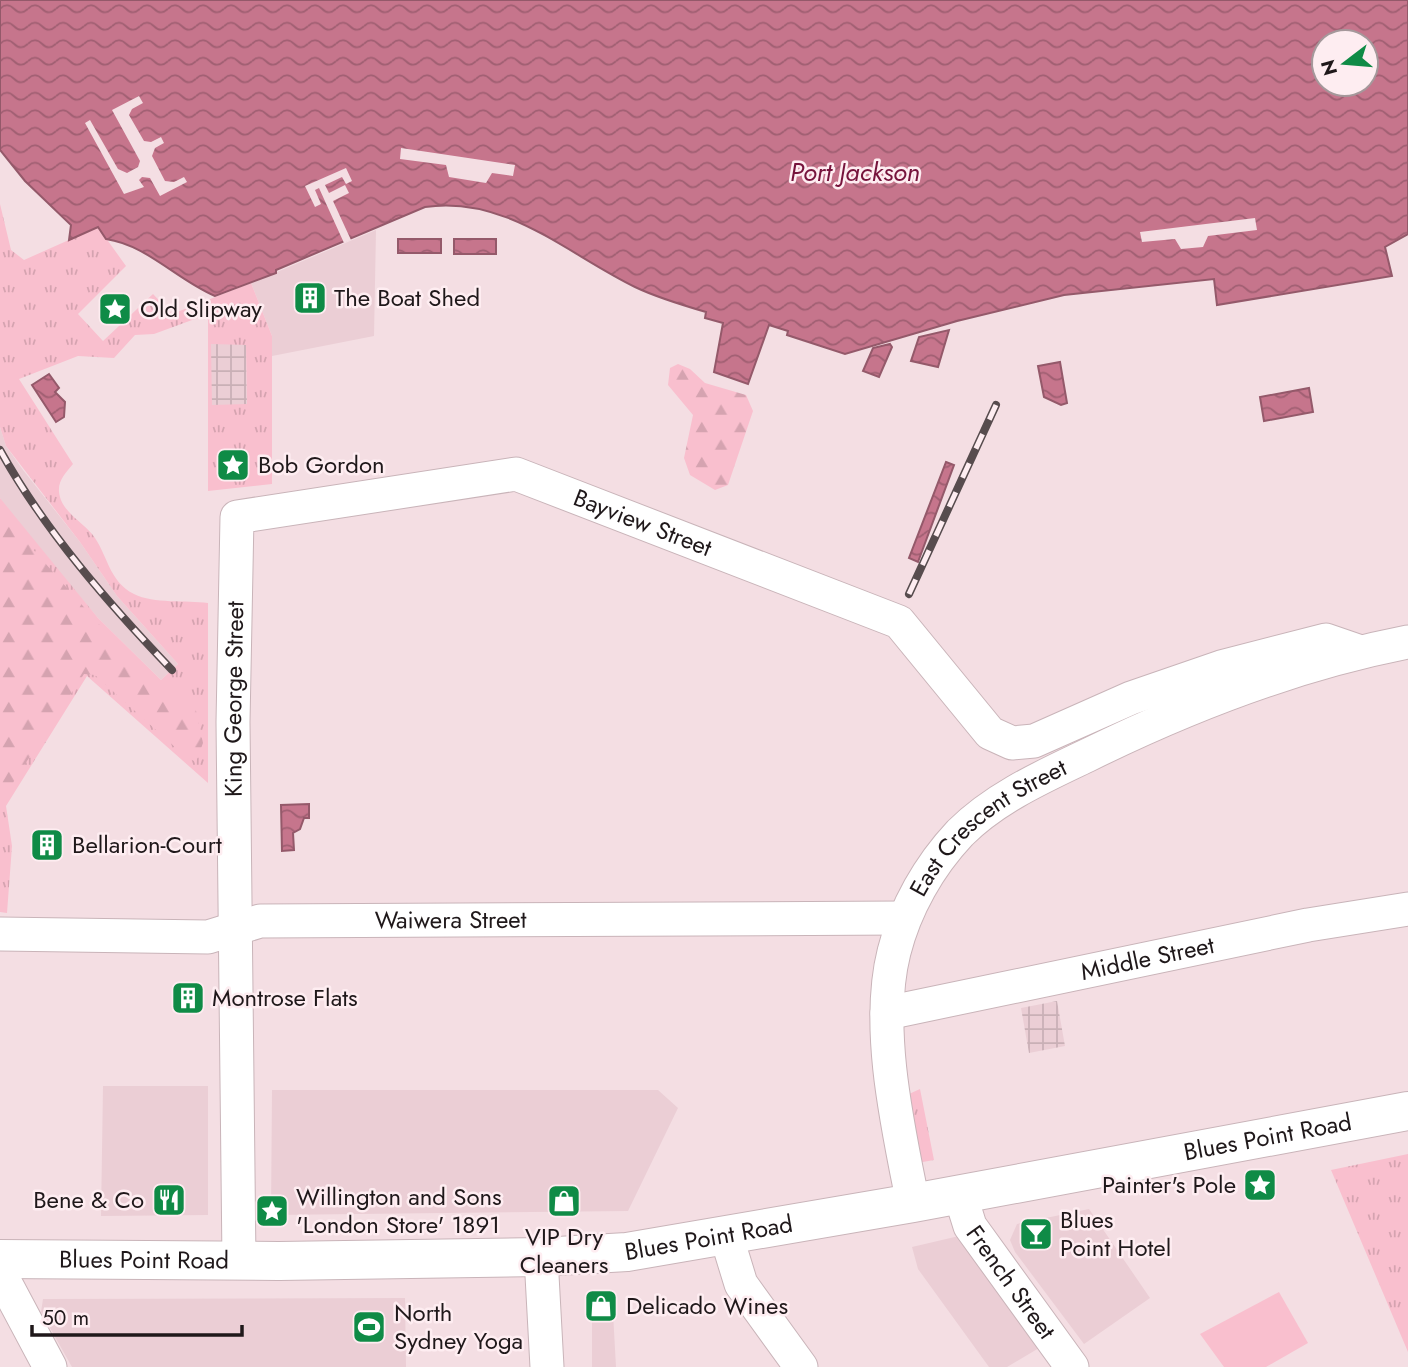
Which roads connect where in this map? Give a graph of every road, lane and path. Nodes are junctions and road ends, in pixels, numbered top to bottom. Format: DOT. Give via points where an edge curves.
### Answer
graph roads {
  1 [pos="237,517"];
  2 [pos="1408,642"];
  3 [pos="1358,651"];
  4 [pos="990,733"];
  5 [pos="1408,909"];
  6 [pos="904,918"];
  7 [pos="234,929"];
  8 [pos="0,934"];
  9 [pos="887,1013"];
  10 [pos="1408,1111"];
  11 [pos="960,1194"];
  12 [pos="913,1203"];
  13 [pos="726,1235"];
  14 [pos="541,1257"];
  15 [pos="0,1259"];
  16 [pos="239,1261"];
  17 [pos="0,1273"];
  18 [pos="50,1367"];
  19 [pos="547,1367"];
  20 [pos="801,1367"];
  21 [pos="1072,1367"];
  1 -- 4 [label="street, Bayview Street" via="516,474 899,622"];
  1 -- 7 [label="street, King George Street"];
  2 -- 3 [label="street, East Crescent Street"];
  3 -- 4 [label="street, East Crescent Street" via="1326,640 1176,680 1034,741 1012,743"];
  3 -- 6 [label="street, East Crescent Street" via="1201,702 1012,794 970,825 941,855"];
  5 -- 9 [label="street, Middle Street" via="1308,925"];
  6 -- 7 [label="street, Waiwera Street" via="260,921"];
  6 -- 9 [label="street, East Crescent Street" via="893,952"];
  7 -- 8 [label="street, Waiwera Street" via="208,937"];
  7 -- 16 [label="street, King George Street"];
  9 -- 12 [label="street, East Crescent Street"];
  10 -- 11 [label="street, Blues Point Road"];
  11 -- 12 [label="street, Blues Point Road"];
  11 -- 21 [label="street, French Street" via="970,1226"];
  12 -- 13 [label="street, Blues Point Road"];
  13 -- 14 [label="street, Blues Point Road" via="627,1252"];
  13 -- 20 [label="street" via="741,1284"];
  14 -- 16 [label="street, Blues Point Road"];
  14 -- 19 [label="street"];
  15 -- 16 [label="street, Blues Point Road"];
  17 -- 18 [label="street"];
}
